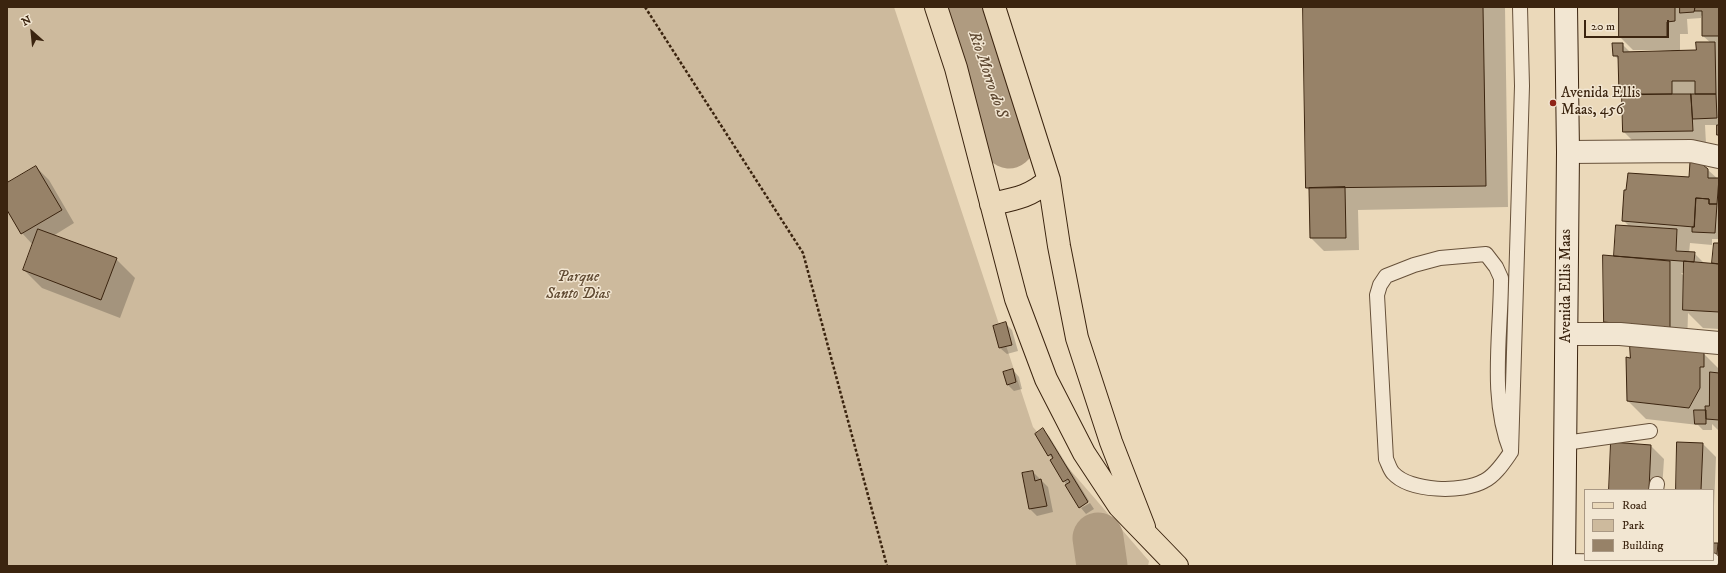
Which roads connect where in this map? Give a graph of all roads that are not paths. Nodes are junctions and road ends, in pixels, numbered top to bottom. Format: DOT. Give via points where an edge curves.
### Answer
graph roads {
  1 [pos="936,7"];
  2 [pos="994,7"];
  3 [pos="1520,7"];
  4 [pos="1566,7"];
  5 [pos="1568,152"];
  6 [pos="1719,157"];
  7 [pos="1049,180"];
  8 [pos="991,204"];
  9 [pos="1567,334"];
  10 [pos="1719,343"];
  11 [pos="1650,431"];
  12 [pos="1565,443"];
  13 [pos="1511,452"];
  14 [pos="1148,538"];
  15 [pos="1701,561"];
  16 [pos="1564,565"];
  17 [pos="1177,566"];
  18 [pos="1648,566"];
  1 -- 8 [label="main road" via="956,68"];
  2 -- 7 [label="main road"];
  3 -- 13 [label="lane" via="1522,86"];
  4 -- 5 [label="main road, Avenida Ellis Maas"];
  5 -- 6 [label="main road" via="1691,151"];
  5 -- 9 [label="main road, Avenida Ellis Maas"];
  7 -- 8 [label="main road" via="1024,197"];
  7 -- 14 [label="main road" via="1077,338 1111,442"];
  8 -- 14 [label="main road" via="1016,299 1046,378 1084,453 1119,506"];
  9 -- 10 [label="main road" via="1620,334"];
  9 -- 12 [label="main road, Avenida Ellis Maas"];
  11 -- 12 [label="lane"];
  12 -- 16 [label="main road, Avenida Ellis Maas"];
  13 -- 13 [label="lane" via="1499,404 1501,278 1496,267 1486,254 1461,256 1440,258 1386,276 1377,295 1386,459 1392,473 1411,485 1455,489 1484,481 1500,467"];
  14 -- 17 [label="main road"];
  15 -- 18 [label="lane"];
  16 -- 18 [label="main road"];
}
